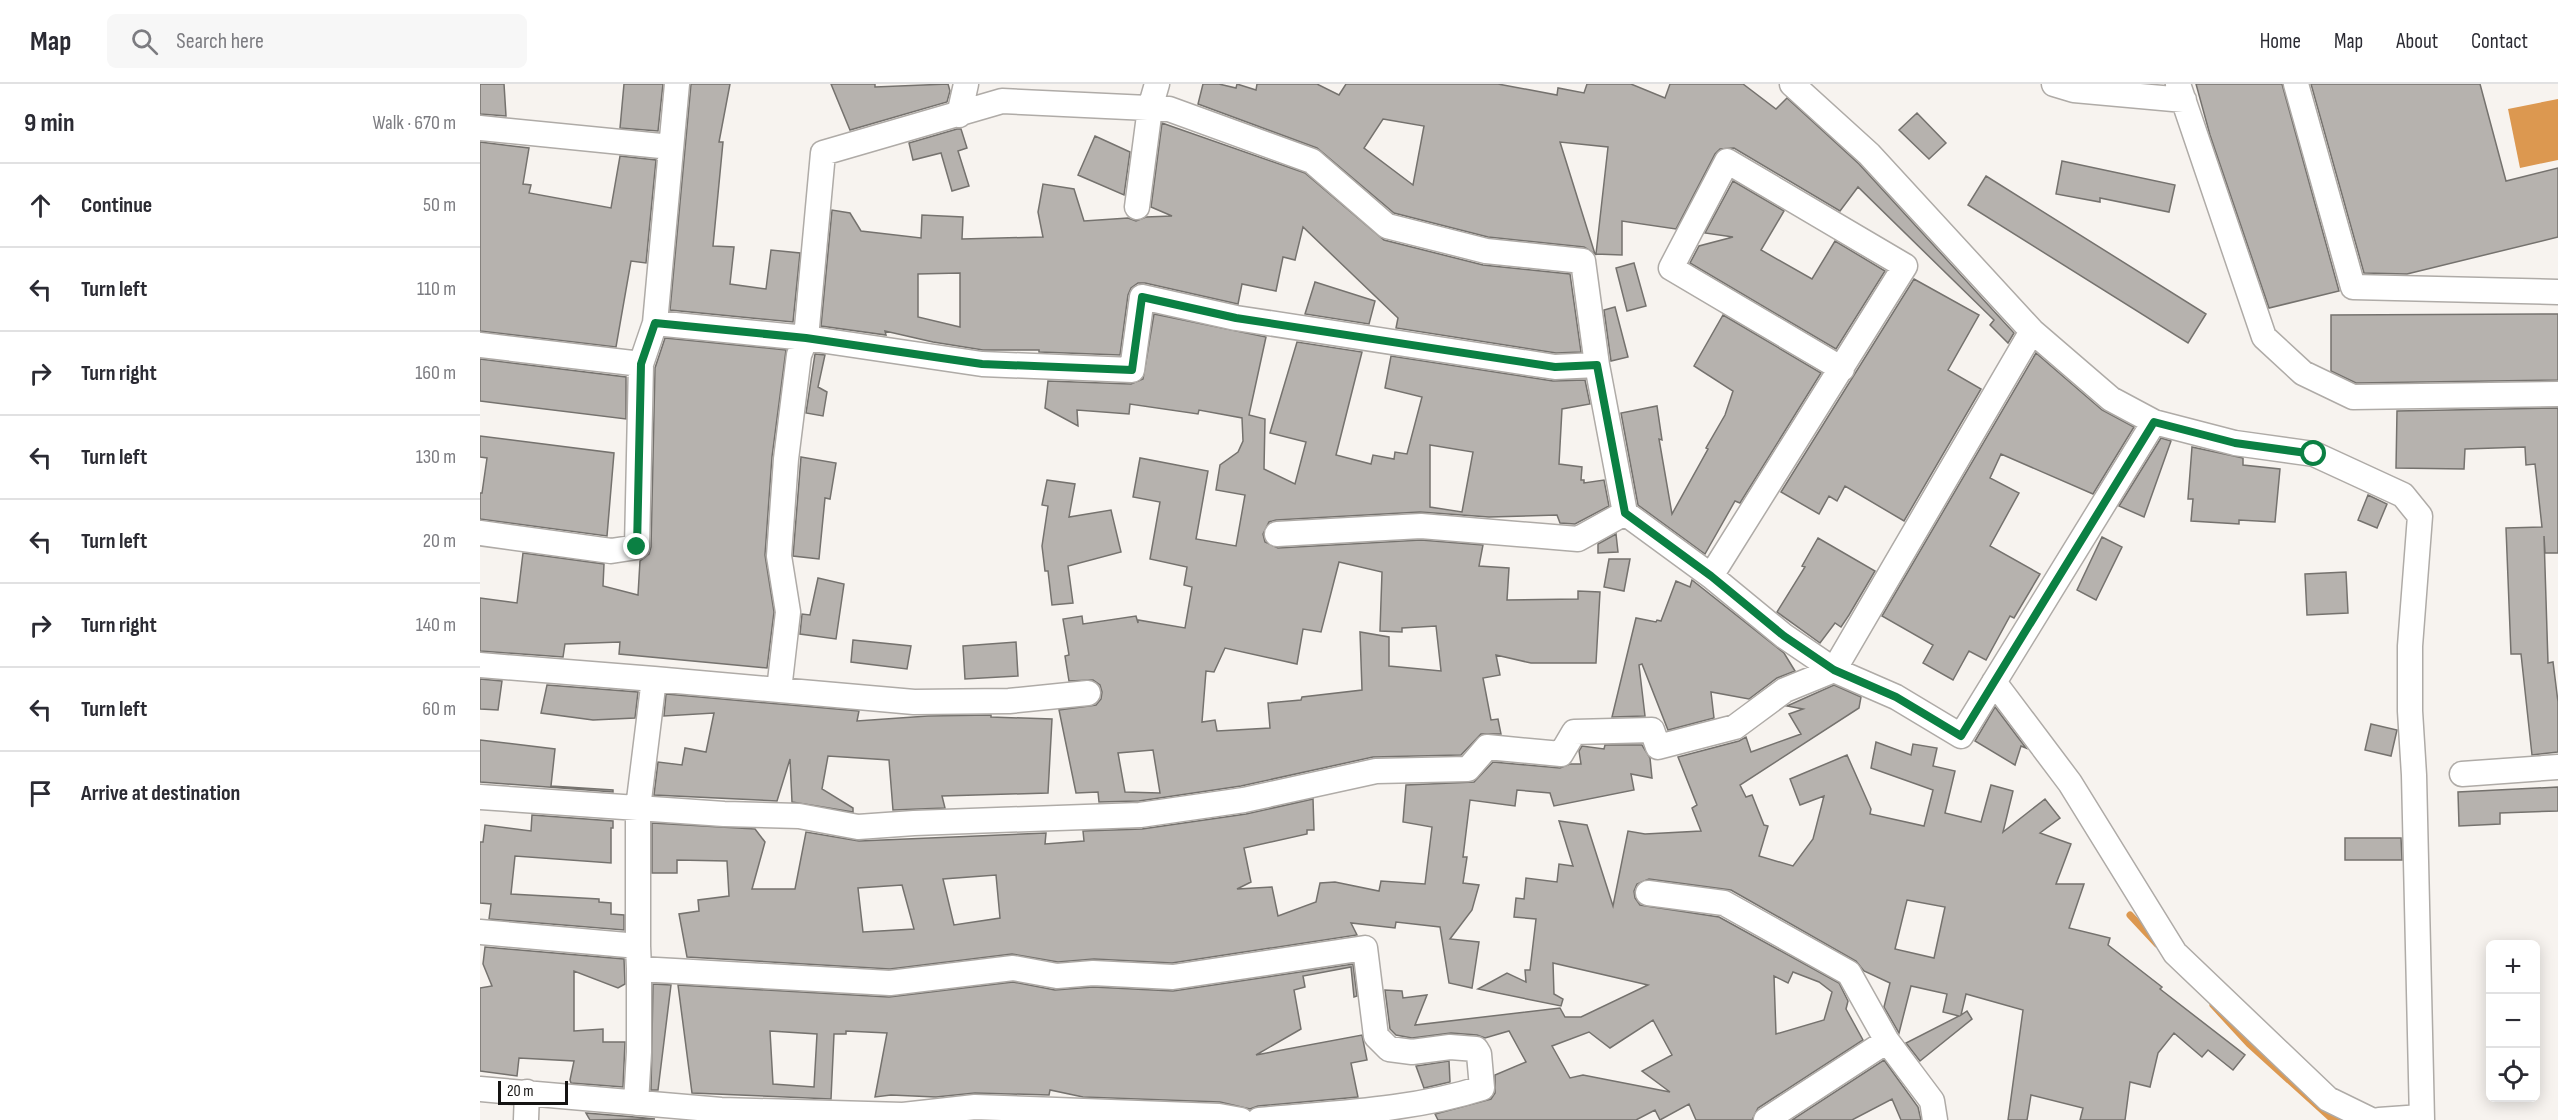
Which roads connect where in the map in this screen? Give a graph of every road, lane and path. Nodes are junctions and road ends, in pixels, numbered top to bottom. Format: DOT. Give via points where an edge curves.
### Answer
graph roads {
  1 [pos="677,84"];
  2 [pos="966,84"];
  3 [pos="1157,84"];
  4 [pos="1792,84"];
  5 [pos="2054,84"];
  6 [pos="2296,84"];
  7 [pos="2181,92"];
  8 [pos="1150,108"];
  9 [pos="959,115"];
  10 [pos="480,128"];
  11 [pos="671,147"];
  12 [pos="1137,207"];
  13 [pos="2558,292"];
  14 [pos="655,323"];
  15 [pos="2032,331"];
  16 [pos="806,338"];
  17 [pos="480,345"];
  18 [pos="641,364"];
  19 [pos="1597,365"];
  20 [pos="1842,369"];
  21 [pos="2558,394"];
  22 [pos="2154,422"];
  23 [pos="1625,513"];
  24 [pos="480,533"];
  25 [pos="1277,534"];
  26 [pos="1711,576"];
  27 [pos="480,665"];
  28 [pos="1834,670"];
  29 [pos="654,680"];
  30 [pos="1994,682"];
  31 [pos="779,690"];
  32 [pos="1088,693"];
  33 [pos="2558,766"];
  34 [pos="2462,774"];
  35 [pos="480,797"];
  36 [pos="638,808"];
  37 [pos="1648,893"];
  38 [pos="480,932"];
  39 [pos="638,957"];
  40 [pos="1887,1041"];
  41 [pos="480,1089"];
  42 [pos="527,1092"];
  43 [pos="636,1103"];
  44 [pos="2422,1119"];
  45 [pos="526,1120"];
  46 [pos="1241,1120"];
  47 [pos="1259,1120"];
  48 [pos="1766,1120"];
  49 [pos="1935,1120"];
  50 [pos="2371,1120"];
  51 [pos="2379,1120"];
  1 -- 11 [label="street"];
  2 -- 9 [label="street"];
  3 -- 8 [label="street"];
  4 -- 15 [label="street" via="1869,154"];
  5 -- 7 [label="street" via="2074,90"];
  6 -- 13 [label="street" via="2353,287"];
  7 -- 21 [label="street" via="2264,337 2303,373 2353,397"];
  8 -- 9 [label="street" via="1002,101"];
  8 -- 12 [label="street"];
  8 -- 19 [label="street" via="1169,109 1312,161 1387,226 1486,251 1583,261"];
  9 -- 16 [label="street" via="823,153"];
  10 -- 11 [label="street"];
  11 -- 14 [label="street"];
  14 -- 16 [label="street"];
  14 -- 18 [label="street"];
  15 -- 22 [label="street" via="2111,399"];
  15 -- 28 [label="street"];
  16 -- 19 [label="street" via="982,364 1132,370 1142,297 1236,318 1555,367"];
  16 -- 31 [label="street" via="798,367 786,459 779,556 788,612"];
  17 -- 18 [label="street"];
  18 -- 24 [label="street" via="637,547 611,551"];
  19 -- 23 [label="street"];
  20 -- 20 [label="street" via="1671,268 1727,161 1905,266"];
  20 -- 26 [label="street"];
  22 -- 30 [label="street"];
  22 -- 44 [label="street" via="2235,443 2314,454 2403,495 2420,516 2410,646 2410,711"];
  23 -- 25 [label="street" via="1578,539 1421,526"];
  23 -- 26 [label="street"];
  26 -- 28 [label="street" via="1784,636"];
  27 -- 29 [label="street"];
  28 -- 30 [label="street" via="1896,697 1961,736"];
  28 -- 36 [label="street" via="1785,690 1735,727 1658,747 1652,730 1574,732 1561,754 1487,747 1468,769 1376,771 1244,800 1140,815 858,827 799,816"];
  29 -- 31 [label="street"];
  29 -- 36 [label="street"];
  30 -- 50 [label="street" via="2070,783 2175,953 2328,1099"];
  31 -- 32 [label="street" via="914,702"];
  33 -- 34 [label="street"];
  35 -- 36 [label="street"];
  36 -- 39 [label="street"];
  37 -- 40 [label="street" via="1724,903 1849,973"];
  38 -- 39 [label="street"];
  39 -- 43 [label="street"];
  39 -- 47 [label="street" via="890,983 1013,968 1056,976 1093,973 1173,977 1365,948 1376,1036 1389,1049 1412,1052 1450,1047 1476,1049 1479,1054 1482,1088 1416,1105"];
  40 -- 48 [label="street"];
  40 -- 49 [label="street" via="1932,1101"];
  41 -- 42 [label="street"];
  42 -- 43 [label="street"];
  42 -- 45 [label="street"];
  43 -- 46 [label="street" via="721,1110 903,1114 975,1107"];
  44 -- 51 [label="street"];
}
